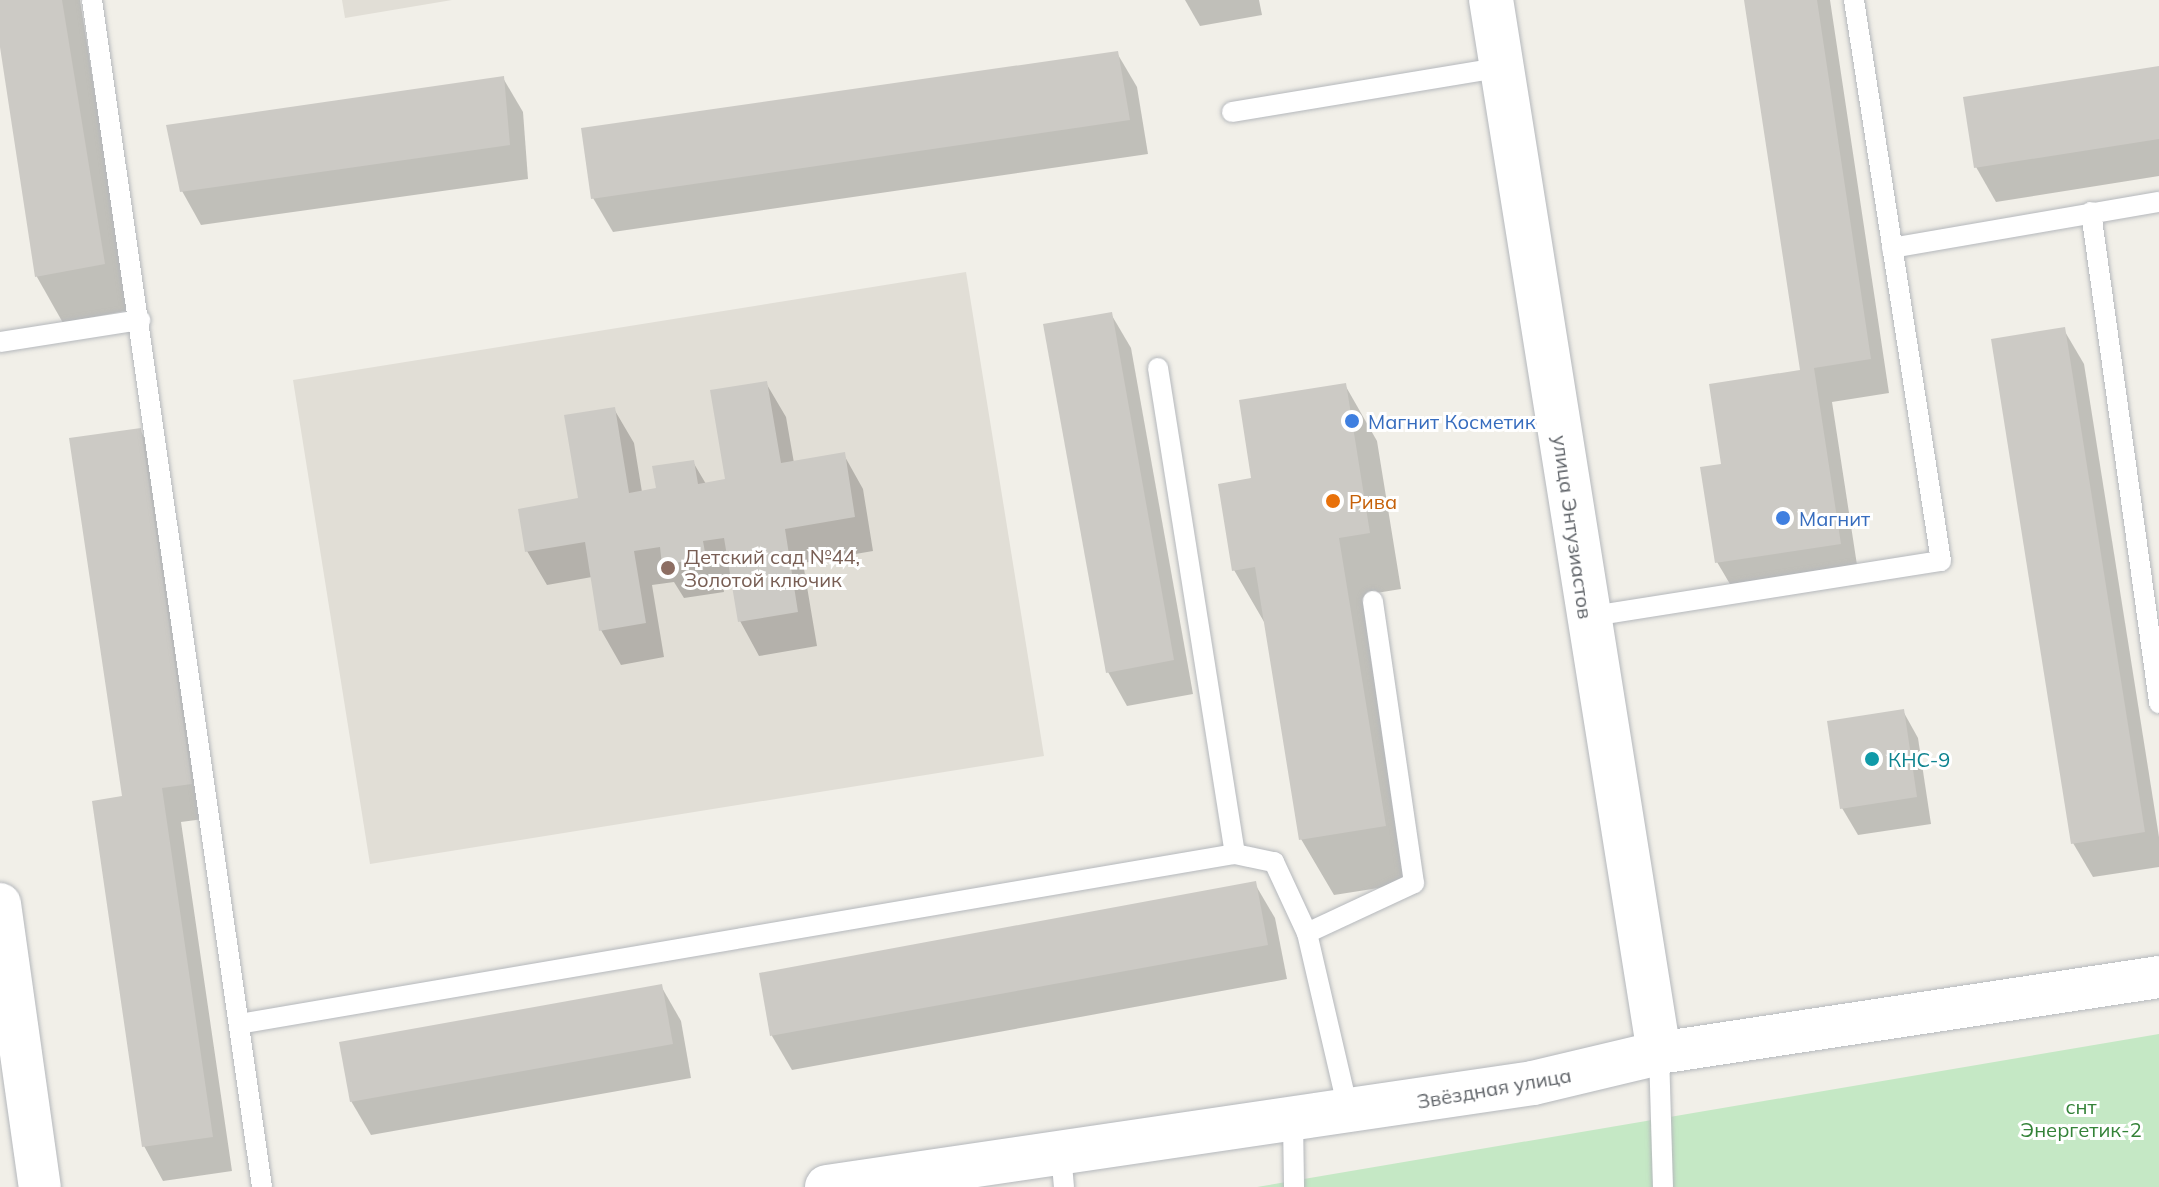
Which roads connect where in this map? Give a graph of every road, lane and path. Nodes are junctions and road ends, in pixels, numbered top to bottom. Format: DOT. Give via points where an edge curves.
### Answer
graph roads {
  1 [pos="92,0"];
  2 [pos="1491,0"];
  3 [pos="1854,0"];
  4 [pos="1503,67"];
  5 [pos="1232,112"];
  6 [pos="2159,202"];
  7 [pos="2091,212"];
  8 [pos="1892,248"];
  9 [pos="140,320"];
  10 [pos="0,342"];
  11 [pos="1158,368"];
  12 [pos="1373,601"];
  13 [pos="1585,617"];
  14 [pos="2159,703"];
  15 [pos="1235,854"];
  16 [pos="0,904"];
  17 [pos="1307,933"];
  18 [pos="2159,977"];
  19 [pos="239,1024"];
  20 [pos="1659,1053"];
  21 [pos="1349,1113"];
  22 [pos="1293,1121"];
  23 [pos="1063,1170"];
  24 [pos="40,1187"];
  25 [pos="262,1187"];
  26 [pos="827,1187"];
  27 [pos="1294,1187"];
  28 [pos="1663,1187"];
  1 -- 9 [label="lane"];
  2 -- 4 [label="street, улица Энтузиастов"];
  3 -- 8 [label="lane"];
  4 -- 5 [label="lane"];
  4 -- 13 [label="street, улица Энтузиастов"];
  6 -- 7 [label="lane"];
  7 -- 8 [label="lane"];
  7 -- 14 [label="lane"];
  8 -- 13 [label="lane" via="1941,561"];
  9 -- 10 [label="lane"];
  9 -- 19 [label="lane"];
  11 -- 15 [label="lane"];
  12 -- 17 [label="lane" via="1414,883"];
  13 -- 20 [label="street, улица Энтузиастов"];
  15 -- 17 [label="lane" via="1274,862"];
  15 -- 19 [label="lane"];
  16 -- 24 [label="street"];
  17 -- 21 [label="lane"];
  18 -- 20 [label="street, Звёздная улица"];
  19 -- 25 [label="lane"];
  20 -- 21 [label="street, Звёздная улица" via="1533,1083"];
  20 -- 28 [label="lane"];
  21 -- 22 [label="street, Звёздная улица"];
  22 -- 23 [label="street, Звёздная улица"];
  22 -- 27 [label="lane"];
  23 -- 26 [label="street, Звёздная улица"];
}
